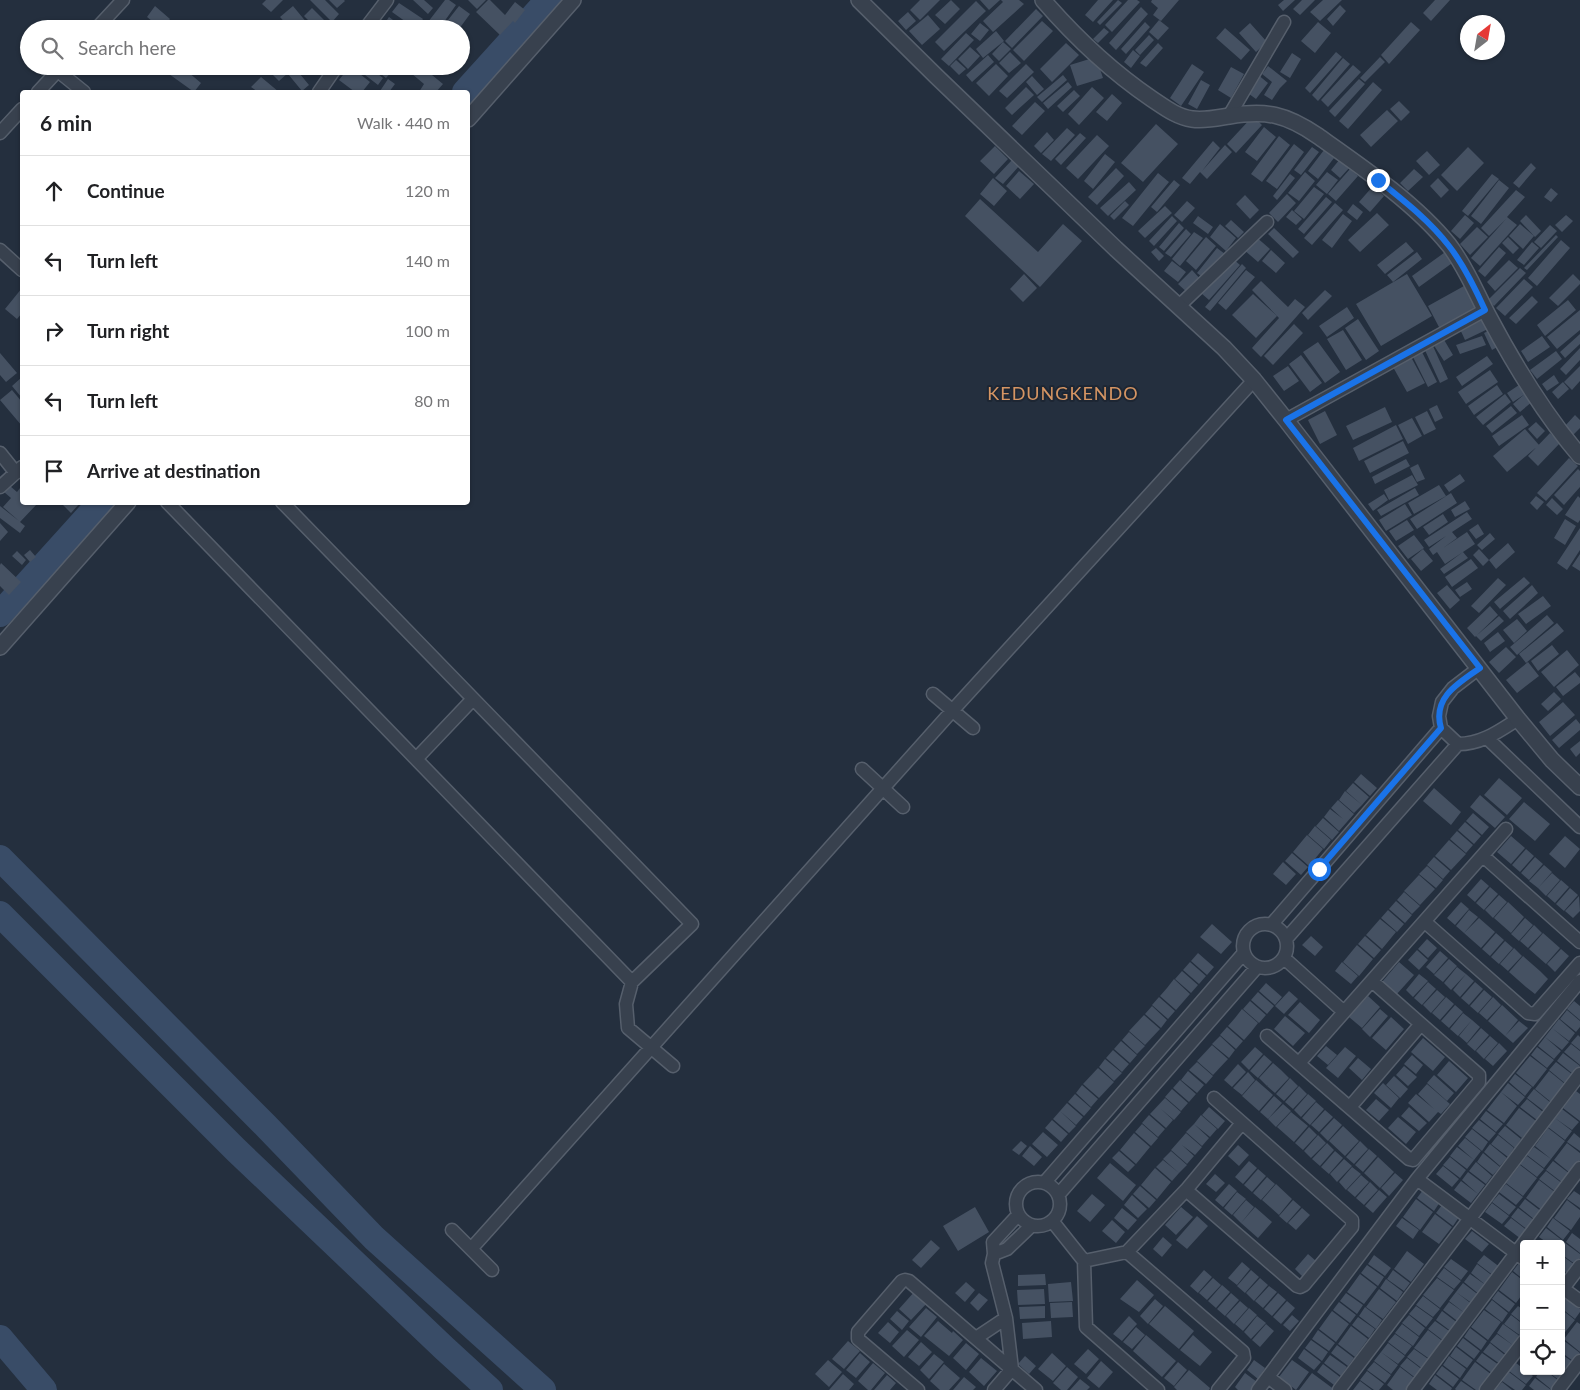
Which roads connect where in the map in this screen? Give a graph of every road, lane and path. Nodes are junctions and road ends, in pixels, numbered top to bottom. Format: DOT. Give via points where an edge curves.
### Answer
graph roads {
  1 [pos="123,0"];
  2 [pos="387,0"];
  3 [pos="573,0"];
  4 [pos="859,0"];
  5 [pos="1043,0"];
  6 [pos="104,20"];
  7 [pos="372,20"];
  8 [pos="1284,22"];
  9 [pos="54,75"];
  10 [pos="67,75"];
  11 [pos="331,75"];
  12 [pos="40,90"];
  13 [pos="82,90"];
  14 [pos="320,90"];
  15 [pos="20,111"];
  16 [pos="470,116"];
  17 [pos="1229,116"];
  18 [pos="0,133"];
  19 [pos="1267,222"];
  20 [pos="0,250"];
  21 [pos="20,268"];
  22 [pos="1179,306"];
  23 [pos="1485,310"];
  24 [pos="1254,380"];
  25 [pos="1286,420"];
  26 [pos="0,453"];
  27 [pos="1580,456"];
  28 [pos="19,470"];
  29 [pos="0,486"];
  30 [pos="125,505"];
  31 [pos="170,505"];
  32 [pos="285,505"];
  33 [pos="0,647"];
  34 [pos="1480,668"];
  35 [pos="933,694"];
  36 [pos="473,699"];
  37 [pos="952,710"];
  38 [pos="1518,719"];
  39 [pos="973,728"];
  40 [pos="1441,728"];
  41 [pos="1487,738"];
  42 [pos="1458,744"];
  43 [pos="1414,757"];
  44 [pos="416,759"];
  45 [pos="862,769"];
  46 [pos="1432,772"];
  47 [pos="1580,787"];
  48 [pos="883,788"];
  49 [pos="903,807"];
  50 [pos="1580,827"];
  51 [pos="1506,829"];
  52 [pos="1483,856"];
  53 [pos="1425,922"];
  54 [pos="1271,925"];
  55 [pos="1286,939"];
  56 [pos="1580,942"];
  57 [pos="1243,954"];
  58 [pos="1284,958"];
  59 [pos="1580,963"];
  60 [pos="1257,967"];
  61 [pos="1580,981"];
  62 [pos="632,982"];
  63 [pos="1372,982"];
  64 [pos="1344,1012"];
  65 [pos="1421,1024"];
  66 [pos="1267,1036"];
  67 [pos="652,1048"];
  68 [pos="1299,1064"];
  69 [pos="673,1066"];
  70 [pos="1580,1074"];
  71 [pos="1214,1098"];
  72 [pos="1350,1107"];
  73 [pos="1242,1123"];
  74 [pos="1580,1168"];
  75 [pos="1417,1179"];
  76 [pos="1045,1182"];
  77 [pos="1186,1190"];
  78 [pos="1059,1194"];
  79 [pos="1018,1215"];
  80 [pos="1470,1219"];
  81 [pos="1053,1222"];
  82 [pos="1031,1226"];
  83 [pos="452,1230"];
  84 [pos="1531,1240"];
  85 [pos="471,1249"];
  86 [pos="1128,1252"];
  87 [pos="994,1254"];
  88 [pos="1520,1256"];
  89 [pos="1084,1261"];
  90 [pos="1580,1266"];
  91 [pos="492,1270"];
  92 [pos="1565,1285"];
  93 [pos="1565,1291"];
  94 [pos="1580,1302"];
  95 [pos="1006,1318"];
  96 [pos="976,1338"];
  97 [pos="1520,1345"];
  98 [pos="1580,1361"];
  99 [pos="1012,1369"];
  100 [pos="1268,1377"];
  101 [pos="918,1390"];
  102 [pos="994,1390"];
  103 [pos="1036,1390"];
  104 [pos="1158,1390"];
  105 [pos="1218,1390"];
  106 [pos="1258,1390"];
  107 [pos="1285,1390"];
  108 [pos="1339,1390"];
  109 [pos="1413,1390"];
  110 [pos="1486,1390"];
  111 [pos="1558,1390"];
  1 -- 6 [label="street"];
  2 -- 7 [label="street"];
  3 -- 16 [label="street"];
  4 -- 22 [label="street"];
  5 -- 17 [label="street" via="1108,65 1167,109 1194,119"];
  8 -- 17 [label="street"];
  9 -- 12 [label="street"];
  10 -- 13 [label="street"];
  11 -- 14 [label="street"];
  15 -- 18 [label="street"];
  17 -- 23 [label="street" via="1260,112 1280,116 1316,134 1349,158 1406,202 1443,239 1463,266"];
  19 -- 22 [label="street"];
  20 -- 21 [label="street"];
  22 -- 24 [label="street"];
  23 -- 25 [label="street"];
  23 -- 27 [label="street" via="1529,386"];
  24 -- 25 [label="street"];
  24 -- 37 [label="street"];
  25 -- 34 [label="street"];
  26 -- 28 [label="street"];
  28 -- 29 [label="street"];
  30 -- 33 [label="street"];
  31 -- 44 [label="street"];
  32 -- 36 [label="street"];
  34 -- 38 [label="street"];
  34 -- 40 [label="street" via="1452,688 1443,699 1439,716"];
  35 -- 37 [label="street"];
  36 -- 44 [label="street"];
  36 -- 62 [label="street" via="692,924"];
  37 -- 39 [label="street"];
  37 -- 48 [label="street"];
  38 -- 41 [label="street"];
  38 -- 47 [label="street"];
  40 -- 42 [label="street"];
  40 -- 43 [label="street"];
  41 -- 42 [label="street" via="1472,744"];
  41 -- 50 [label="street"];
  42 -- 46 [label="street"];
  43 -- 46 [label="street"];
  43 -- 54 [label="street"];
  44 -- 62 [label="street"];
  45 -- 48 [label="street"];
  46 -- 55 [label="street"];
  48 -- 49 [label="street"];
  48 -- 67 [label="street"];
  51 -- 52 [label="street"];
  52 -- 53 [label="street"];
  52 -- 56 [label="street"];
  53 -- 59 [label="street" via="1528,1013 1535,1014"];
  53 -- 63 [label="street"];
  54 -- 55 [label="street"];
  54 -- 57 [label="street" via="1258,924 1248,931 1242,942"];
  55 -- 58 [label="street"];
  57 -- 60 [label="street"];
  57 -- 76 [label="street"];
  58 -- 60 [label="street" via="1277,965"];
  58 -- 64 [label="street"];
  60 -- 78 [label="street"];
  61 -- 75 [label="street"];
  62 -- 67 [label="street" via="626,1004 628,1028"];
  63 -- 64 [label="street"];
  63 -- 65 [label="street"];
  64 -- 68 [label="street"];
  65 -- 72 [label="street"];
  65 -- 72 [label="street" via="1480,1078 1416,1158 1409,1159"];
  66 -- 68 [label="street"];
  67 -- 69 [label="street"];
  67 -- 85 [label="street"];
  68 -- 72 [label="street"];
  70 -- 80 [label="street"];
  71 -- 73 [label="street"];
  73 -- 77 [label="street"];
  73 -- 77 [label="street" via="1352,1220 1352,1227 1304,1285 1297,1286"];
  74 -- 84 [label="street"];
  75 -- 80 [label="street"];
  75 -- 100 [label="street"];
  76 -- 78 [label="street"];
  76 -- 79 [label="street" via="1024,1186 1018,1194"];
  77 -- 86 [label="street"];
  78 -- 81 [label="street" via="1060,1214"];
  79 -- 82 [label="street"];
  79 -- 87 [label="street" via="994,1242"];
  80 -- 88 [label="street"];
  80 -- 108 [label="street"];
  81 -- 82 [label="street" via="1043,1227"];
  81 -- 89 [label="street"];
  82 -- 87 [label="street" via="1007,1249"];
  83 -- 85 [label="street"];
  85 -- 91 [label="street"];
  86 -- 89 [label="street"];
  86 -- 105 [label="street" via="1243,1352 1244,1358"];
  87 -- 95 [label="street" via="992,1263"];
  88 -- 109 [label="street"];
  89 -- 104 [label="street" via="1086,1327"];
  90 -- 92 [label="street"];
  93 -- 94 [label="street"];
  95 -- 96 [label="street"];
  95 -- 99 [label="street"];
  96 -- 99 [label="street"];
  96 -- 101 [label="street" via="909,1281 902,1281 857,1336"];
  97 -- 110 [label="street"];
  98 -- 111 [label="street"];
  99 -- 102 [label="street"];
  99 -- 103 [label="street"];
  100 -- 106 [label="street"];
  100 -- 107 [label="street"];
}
